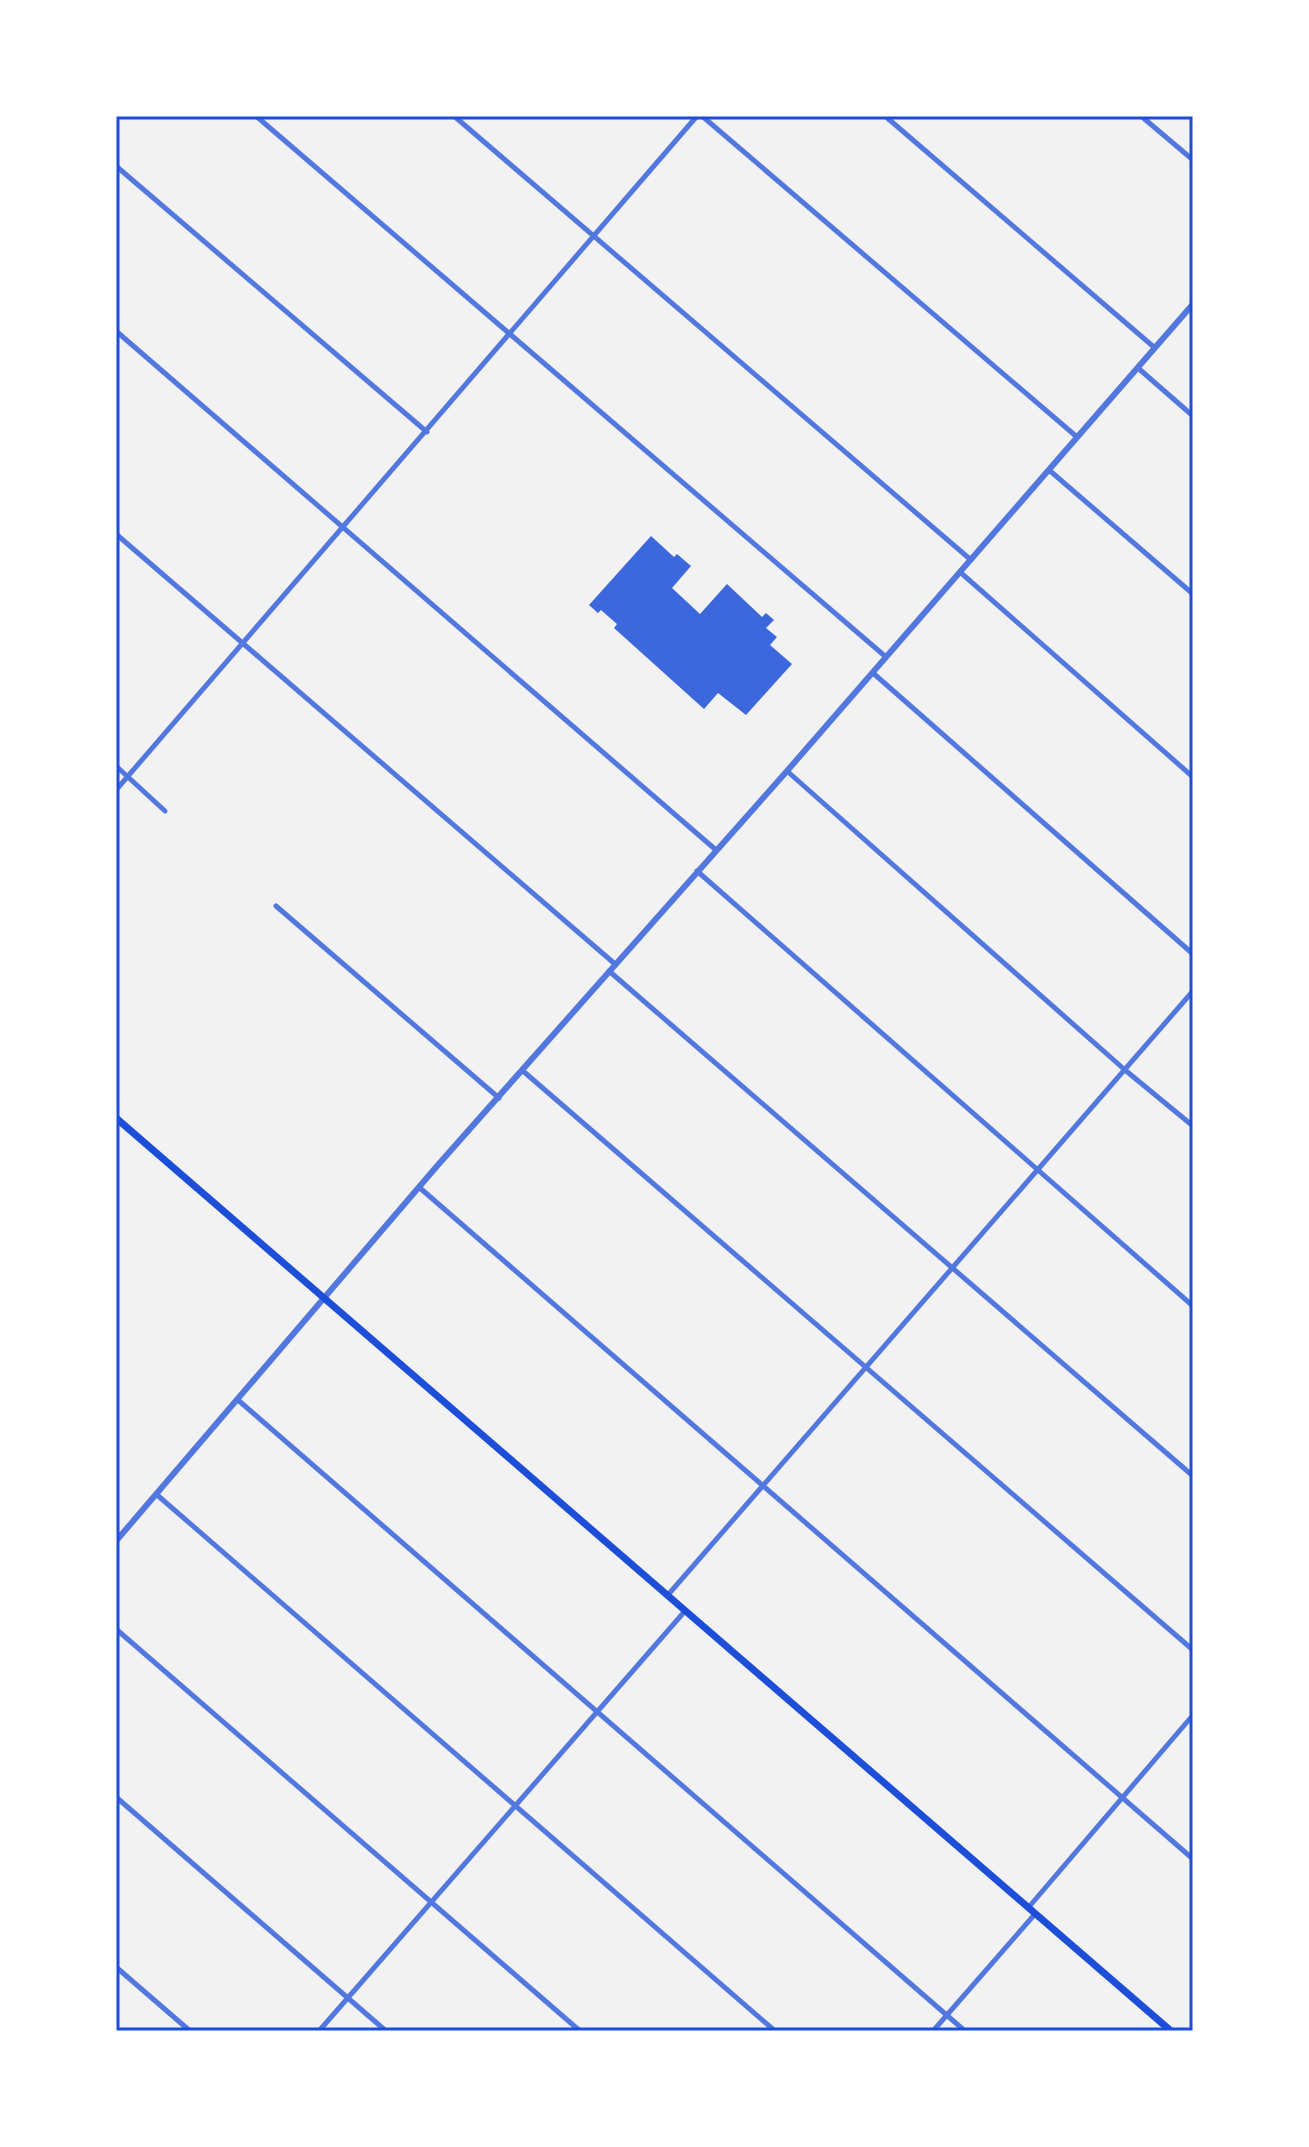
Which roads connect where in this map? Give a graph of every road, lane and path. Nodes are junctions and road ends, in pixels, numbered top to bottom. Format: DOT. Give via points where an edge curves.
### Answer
graph roads {
  1 [pos="256,116"];
  2 [pos="454,116"];
  3 [pos="700,116"];
  4 [pos="885,116"];
  5 [pos="1141,116"];
  6 [pos="1193,160"];
  7 [pos="116,166"];
  8 [pos="593,235"];
  9 [pos="1193,304"];
  10 [pos="116,331"];
  11 [pos="509,333"];
  12 [pos="1155,348"];
  13 [pos="1138,368"];
  14 [pos="1193,416"];
  15 [pos="427,432"];
  16 [pos="1077,437"];
  17 [pos="1049,470"];
  18 [pos="344,527"];
  19 [pos="116,534"];
  20 [pos="971,560"];
  21 [pos="960,572"];
  22 [pos="1193,594"];
  23 [pos="242,644"];
  24 [pos="886,657"];
  25 [pos="873,673"];
  26 [pos="116,766"];
  27 [pos="787,771"];
  28 [pos="128,776"];
  29 [pos="1193,777"];
  30 [pos="116,790"];
  31 [pos="165,811"];
  32 [pos="716,850"];
  33 [pos="697,871"];
  34 [pos="276,906"];
  35 [pos="1193,954"];
  36 [pos="615,964"];
  37 [pos="609,971"];
  38 [pos="1193,991"];
  39 [pos="1125,1070"];
  40 [pos="523,1071"];
  41 [pos="499,1098"];
  42 [pos="116,1118"];
  43 [pos="1193,1126"];
  44 [pos="1038,1170"];
  45 [pos="420,1188"];
  46 [pos="951,1267"];
  47 [pos="325,1300"];
  48 [pos="1193,1306"];
  49 [pos="864,1367"];
  50 [pos="238,1400"];
  51 [pos="1193,1476"];
  52 [pos="762,1485"];
  53 [pos="156,1494"];
  54 [pos="116,1541"];
  55 [pos="667,1596"];
  56 [pos="685,1611"];
  57 [pos="116,1629"];
  58 [pos="1193,1650"];
  59 [pos="598,1712"];
  60 [pos="1193,1715"];
  61 [pos="116,1797"];
  62 [pos="1123,1798"];
  63 [pos="515,1805"];
  64 [pos="1193,1859"];
  65 [pos="431,1902"];
  66 [pos="1028,1908"];
  67 [pos="1035,1914"];
  68 [pos="116,1967"];
  69 [pos="348,1997"];
  70 [pos="947,2015"];
  71 [pos="190,2031"];
  72 [pos="319,2031"];
  73 [pos="386,2031"];
  74 [pos="580,2031"];
  75 [pos="775,2031"];
  76 [pos="933,2031"];
  77 [pos="965,2031"];
  78 [pos="1171,2031"];
  1 -- 11 [label="street"];
  2 -- 8 [label="street"];
  3 -- 8 [label="street"];
  3 -- 16 [label="street"];
  4 -- 12 [label="street"];
  5 -- 6 [label="street"];
  7 -- 15 [label="street"];
  8 -- 11 [label="street"];
  8 -- 20 [label="street"];
  9 -- 12 [label="street"];
  10 -- 18 [label="street"];
  11 -- 15 [label="street"];
  11 -- 24 [label="street"];
  12 -- 13 [label="street"];
  13 -- 14 [label="street"];
  13 -- 16 [label="street"];
  15 -- 18 [label="street"];
  16 -- 17 [label="street"];
  17 -- 20 [label="street"];
  17 -- 22 [label="street"];
  18 -- 23 [label="street"];
  18 -- 32 [label="street"];
  19 -- 23 [label="street"];
  20 -- 21 [label="street"];
  21 -- 24 [label="street"];
  21 -- 29 [label="street"];
  23 -- 28 [label="street"];
  23 -- 36 [label="street"];
  24 -- 25 [label="street"];
  25 -- 27 [label="street"];
  25 -- 35 [label="street"];
  26 -- 28 [label="street"];
  27 -- 32 [label="street"];
  27 -- 39 [label="street"];
  28 -- 30 [label="street"];
  28 -- 31 [label="street"];
  32 -- 33 [label="street"];
  33 -- 36 [label="street"];
  33 -- 44 [label="street"];
  34 -- 41 [label="street"];
  36 -- 37 [label="street"];
  37 -- 40 [label="street"];
  37 -- 46 [label="street"];
  38 -- 39 [label="street"];
  39 -- 43 [label="street"];
  39 -- 44 [label="street"];
  40 -- 41 [label="street"];
  40 -- 49 [label="street"];
  41 -- 45 [label="street"];
  42 -- 47 [label="main road"];
  44 -- 46 [label="street"];
  44 -- 48 [label="street"];
  45 -- 47 [label="street"];
  45 -- 52 [label="street"];
  46 -- 49 [label="street"];
  46 -- 51 [label="street"];
  47 -- 50 [label="street"];
  47 -- 55 [label="main road"];
  49 -- 52 [label="street"];
  49 -- 58 [label="street"];
  50 -- 53 [label="street"];
  50 -- 59 [label="street"];
  52 -- 55 [label="street"];
  52 -- 62 [label="street"];
  53 -- 54 [label="street"];
  53 -- 63 [label="street"];
  55 -- 56 [label="main road"];
  56 -- 59 [label="street"];
  56 -- 66 [label="main road"];
  57 -- 65 [label="street"];
  59 -- 63 [label="street"];
  59 -- 70 [label="street"];
  60 -- 62 [label="street"];
  61 -- 69 [label="street"];
  62 -- 64 [label="street"];
  62 -- 66 [label="street"];
  63 -- 65 [label="street"];
  63 -- 75 [label="street"];
  65 -- 69 [label="street"];
  65 -- 74 [label="street"];
  66 -- 67 [label="main road"];
  67 -- 70 [label="street"];
  67 -- 78 [label="main road"];
  68 -- 71 [label="street"];
  69 -- 72 [label="street"];
  69 -- 73 [label="street"];
  70 -- 76 [label="street"];
  70 -- 77 [label="street"];
}
